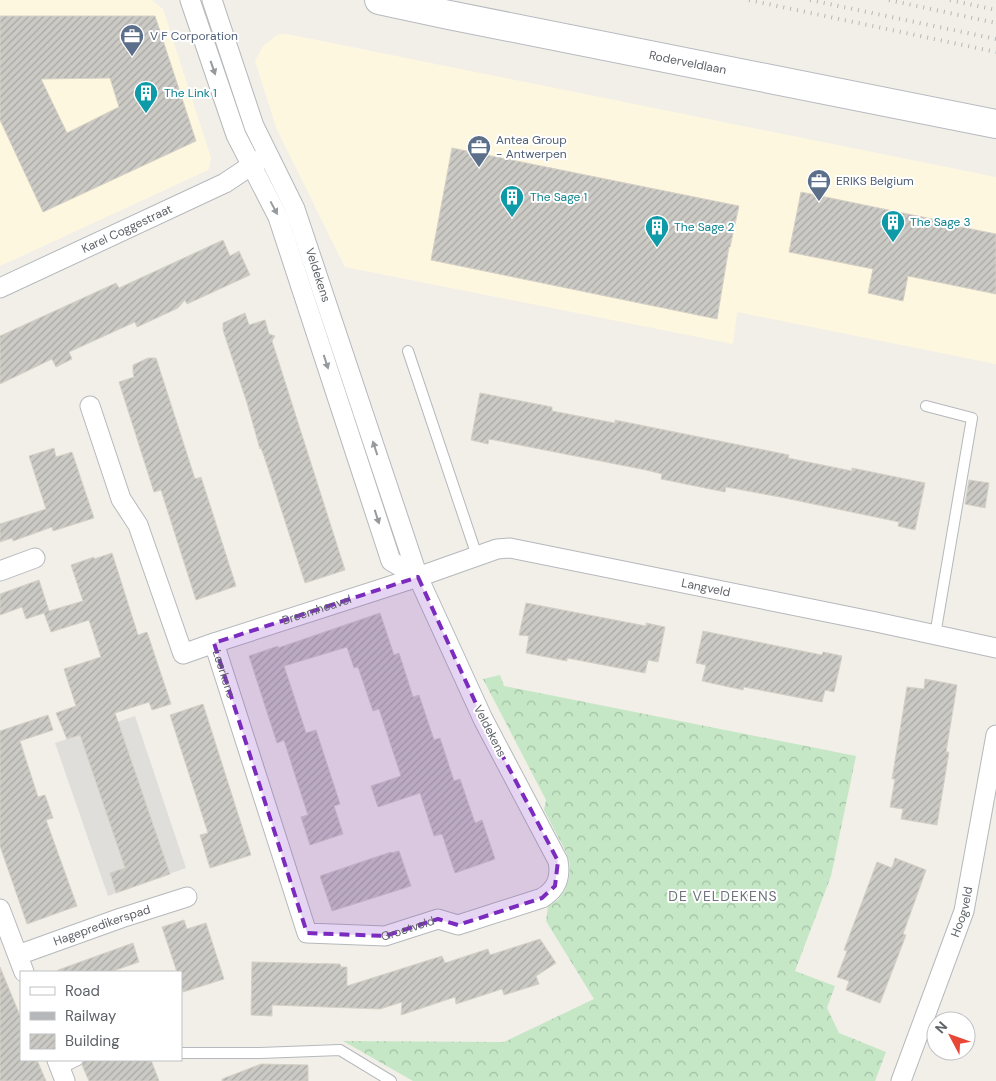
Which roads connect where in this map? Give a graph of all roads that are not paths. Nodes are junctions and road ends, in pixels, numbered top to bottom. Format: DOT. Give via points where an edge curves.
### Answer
graph roads {
  1 [pos="190,0"];
  2 [pos="212,0"];
  3 [pos="379,0"];
  4 [pos="996,124"];
  5 [pos="268,154"];
  6 [pos="251,165"];
  7 [pos="0,288"];
  8 [pos="408,351"];
  9 [pos="359,400"];
  10 [pos="90,406"];
  11 [pos="340,406"];
  12 [pos="926,406"];
  13 [pos="477,556"];
  14 [pos="35,558"];
  15 [pos="0,571"];
  16 [pos="418,577"];
  17 [pos="935,635"];
  18 [pos="214,643"];
  19 [pos="996,648"];
  20 [pos="996,735"];
  21 [pos="556,883"];
  22 [pos="187,897"];
  23 [pos="0,909"];
  24 [pos="307,933"];
  25 [pos="21,964"];
  26 [pos="182,1053"];
  27 [pos="76,1061"];
  28 [pos="61,1070"];
  29 [pos="391,1081"];
  30 [pos="901,1081"];
  1 -- 6 [label="street, one-way" via="236,135"];
  2 -- 5 [label="street" via="254,126"];
  3 -- 4 [label="street, Roderveldlaan"];
  5 -- 6 [label="street, Karel Coggestraat"];
  5 -- 9 [label="street, Veldekens" via="295,209"];
  6 -- 7 [label="street, Karel Coggestraat" via="225,183"];
  6 -- 11 [label="street, Veldekens, one-way" via="278,217"];
  8 -- 13 [label="lane"];
  9 -- 11 [label="street"];
  16 -- 9 [label="street, Veldekens, one-way"];
  10 -- 18 [label="street, Leerkens" via="121,499 138,524 183,654"];
  11 -- 16 [label="street, Veldekens, one-way" via="391,561"];
  12 -- 17 [label="lane" via="972,418"];
  13 -- 16 [label="street, Langveld"];
  13 -- 17 [label="street, Langveld" via="510,548"];
  14 -- 15 [label="street"];
  16 -- 18 [label="street, Breemheuvel"];
  16 -- 21 [label="street, Veldekens" via="483,719 558,861 560,870"];
  17 -- 19 [label="street, Langveld"];
  18 -- 24 [label="street, Leerkens"];
  20 -- 30 [label="street, Hoogveld" via="964,911"];
  21 -- 24 [label="street, Grootveld" via="542,898 458,925 438,919 384,936"];
  22 -- 25 [label="street, Hagepredikerspad" via="121,918"];
  23 -- 25 [label="street"];
  26 -- 29 [label="lane" via="340,1050"];
  27 -- 28 [label="lane"];
}
